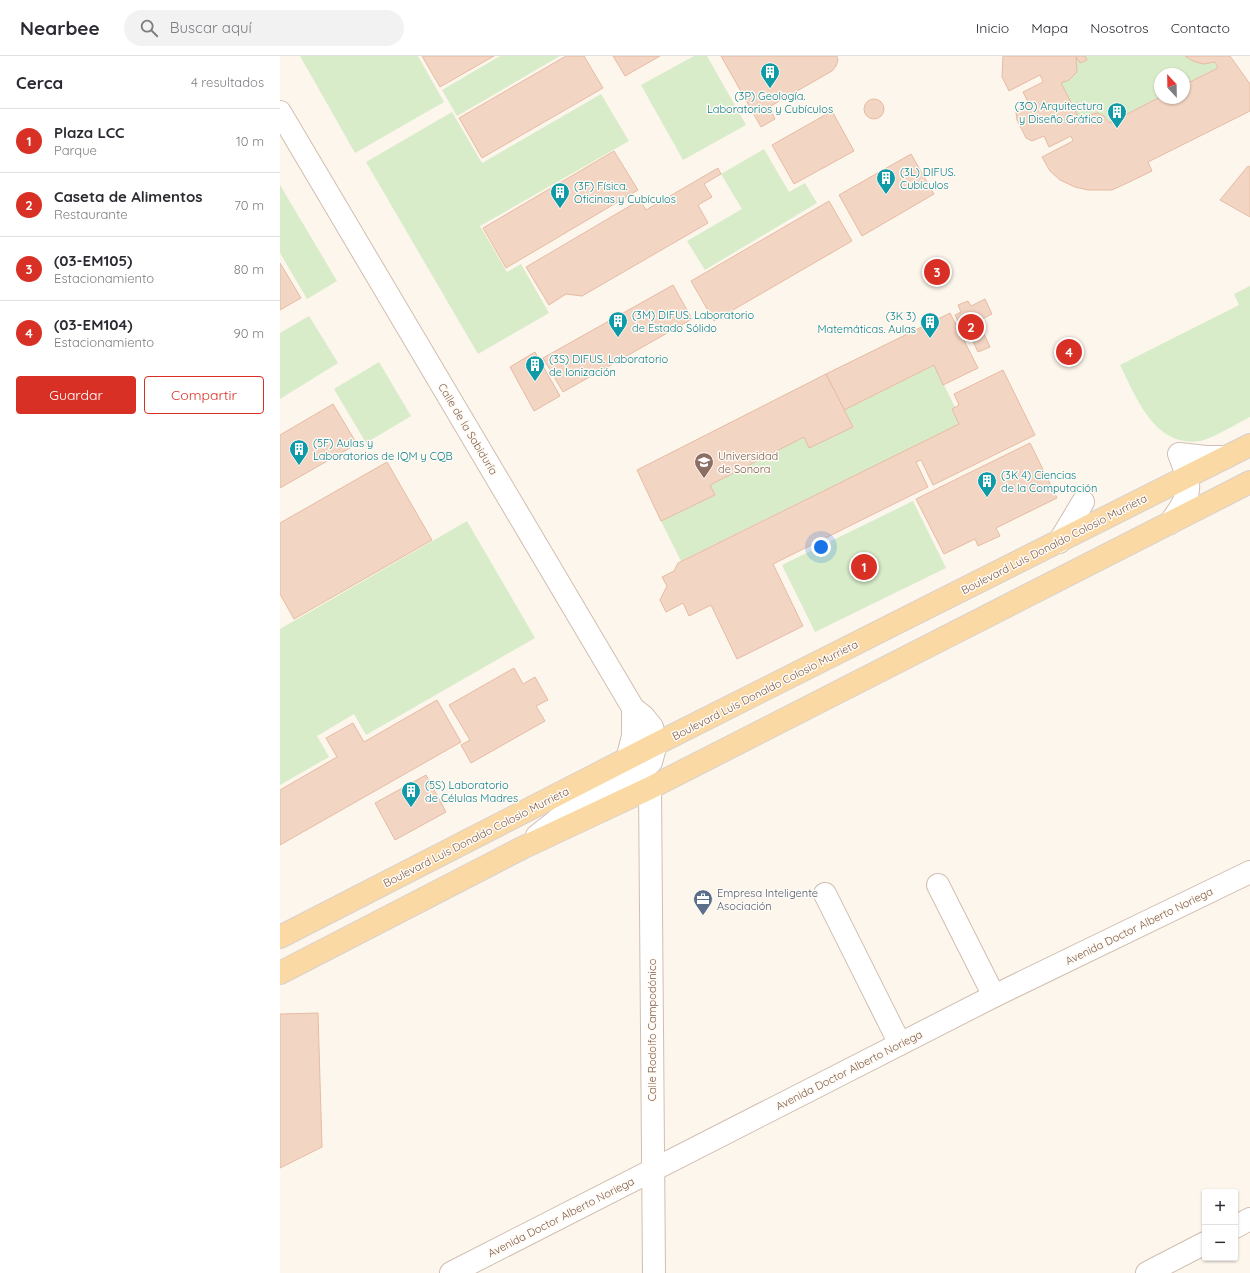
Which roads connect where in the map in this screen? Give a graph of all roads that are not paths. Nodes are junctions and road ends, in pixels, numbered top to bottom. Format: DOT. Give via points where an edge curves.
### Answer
graph roads {
  1 [pos="280,112"];
  2 [pos="1250,445"];
  3 [pos="1226,457"];
  4 [pos="1188,476"];
  5 [pos="1250,482"];
  6 [pos="1083,502"];
  7 [pos="1170,523"];
  8 [pos="1059,542"];
  9 [pos="633,708"];
  10 [pos="656,744"];
  11 [pos="627,760"];
  12 [pos="650,788"];
  13 [pos="522,848"];
  14 [pos="1250,872"];
  15 [pos="938,885"];
  16 [pos="825,894"];
  17 [pos="280,937"];
  18 [pos="280,973"];
  19 [pos="994,996"];
  20 [pos="900,1044"];
  21 [pos="652,1170"];
  22 [pos="1250,1220"];
  23 [pos="1238,1226"];
  24 [pos="1202,1245"];
  25 [pos="451,1273"];
  26 [pos="654,1273"];
  27 [pos="1147,1273"];
  1 -- 9 [label="street, Calle de la Sabiduría"];
  2 -- 3 [label="main road, Boulevard Luis Donaldo Colosio Murrieta"];
  3 -- 4 [label="main road, Boulevard Luis Donaldo Colosio Murrieta"];
  3 -- 4 [label="street" via="1179,454"];
  4 -- 7 [label="street" via="1190,488 1184,504"];
  4 -- 8 [label="main road, Boulevard Luis Donaldo Colosio Murrieta"];
  5 -- 7 [label="main road"];
  6 -- 8 [label="street"];
  7 -- 12 [label="main road"];
  8 -- 10 [label="main road, Boulevard Luis Donaldo Colosio Murrieta"];
  9 -- 10 [label="street, Calle de la Sabiduría" via="652,727"];
  9 -- 11 [label="street" via="633,736"];
  10 -- 11 [label="main road, Boulevard Luis Donaldo Colosio Murrieta"];
  10 -- 13 [label="street" via="651,762 637,775 570,810"];
  11 -- 17 [label="main road, Boulevard Luis Donaldo Colosio Murrieta"];
  12 -- 13 [label="main road"];
  12 -- 21 [label="street, Calle Rodolfo Campodónico"];
  13 -- 18 [label="main road"];
  14 -- 19 [label="street, Avenida Doctor Alberto Noriega"];
  15 -- 19 [label="street"];
  16 -- 20 [label="street"];
  19 -- 20 [label="street, Avenida Doctor Alberto Noriega"];
  20 -- 21 [label="street, Avenida Doctor Alberto Noriega"];
  21 -- 25 [label="street, Avenida Doctor Alberto Noriega"];
  21 -- 26 [label="street, Calle Rodolfo Campodónico"];
  22 -- 23 [label="street"];
  24 -- 27 [label="street"];
}
